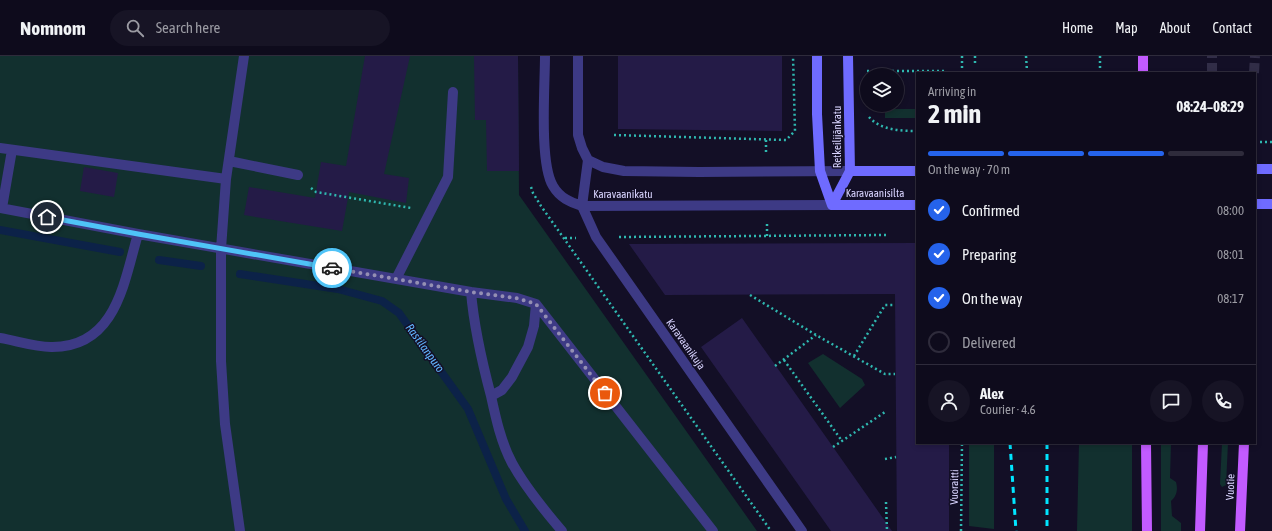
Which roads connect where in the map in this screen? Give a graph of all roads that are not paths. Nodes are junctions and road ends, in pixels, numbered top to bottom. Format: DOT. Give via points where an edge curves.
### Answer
graph roads {
  1 [pos="244,56"];
  2 [pos="545,56"];
  3 [pos="578,56"];
  4 [pos="817,56"];
  5 [pos="848,56"];
  6 [pos="1143,56"];
  7 [pos="1143,72"];
  8 [pos="454,92"];
  9 [pos="0,148"];
  10 [pos="12,150"];
  11 [pos="588,160"];
  12 [pos="229,161"];
  13 [pos="1256,169"];
  14 [pos="1272,169"];
  15 [pos="820,171"];
  16 [pos="850,171"];
  17 [pos="916,171"];
  18 [pos="298,175"];
  19 [pos="226,179"];
  20 [pos="1256,204"];
  21 [pos="1272,204"];
  22 [pos="916,205"];
  23 [pos="582,206"];
  24 [pos="832,206"];
  25 [pos="1,208"];
  26 [pos="138,234"];
  27 [pos="221,249"];
  28 [pos="396,279"];
  29 [pos="471,292"];
  30 [pos="536,304"];
  31 [pos="0,338"];
  32 [pos="491,396"];
  33 [pos="1146,444"];
  34 [pos="1203,444"];
  35 [pos="1244,444"];
  36 [pos="240,531"];
  37 [pos="562,531"];
  38 [pos="713,531"];
  39 [pos="802,531"];
  40 [pos="1147,531"];
  41 [pos="1200,531"];
  42 [pos="1240,531"];
  1 -- 12 [label="street"];
  2 -- 23 [label="street, Karavaanikatu" via="544,136 547,170 553,186 566,201"];
  3 -- 11 [label="street" via="578,135"];
  4 -- 15 [label="street, Retkeilijänkatu"];
  5 -- 16 [label="street, Retkeilijänkatu"];
  6 -- 7 [label="main road"];
  8 -- 28 [label="street" via="448,177"];
  9 -- 10 [label="street"];
  10 -- 19 [label="street"];
  10 -- 25 [label="street"];
  11 -- 15 [label="street, Karavaanikatu" via="603,168 624,171"];
  11 -- 23 [label="street"];
  12 -- 18 [label="street"];
  12 -- 19 [label="street"];
  13 -- 14 [label="street"];
  15 -- 16 [label="street, Karavaanikatu"];
  15 -- 24 [label="street, Retkeilijänkatu"];
  16 -- 17 [label="street, Karavaanisilta"];
  16 -- 24 [label="street, Retkeilijänkatu"];
  19 -- 27 [label="street"];
  20 -- 21 [label="street"];
  22 -- 24 [label="street, Karavaanisilta"];
  23 -- 24 [label="street, Karavaanikatu"];
  23 -- 39 [label="street, Karavaanikuja" via="596,237"];
  25 -- 26 [label="street"];
  26 -- 27 [label="street"];
  26 -- 31 [label="street" via="115,308 105,324 91,337 71,345 50,347"];
  27 -- 28 [label="street"];
  27 -- 36 [label="street" via="221,369 225,424"];
  28 -- 29 [label="street"];
  29 -- 30 [label="street" via="516,298"];
  29 -- 32 [label="street" via="473,315"];
  30 -- 32 [label="street" via="534,326 528,347 512,377 502,390"];
  30 -- 38 [label="street"];
  32 -- 37 [label="street" via="498,428 512,463"];
  33 -- 40 [label="main road"];
  34 -- 41 [label="main road"];
  35 -- 42 [label="main road, Vuotie"];
}
